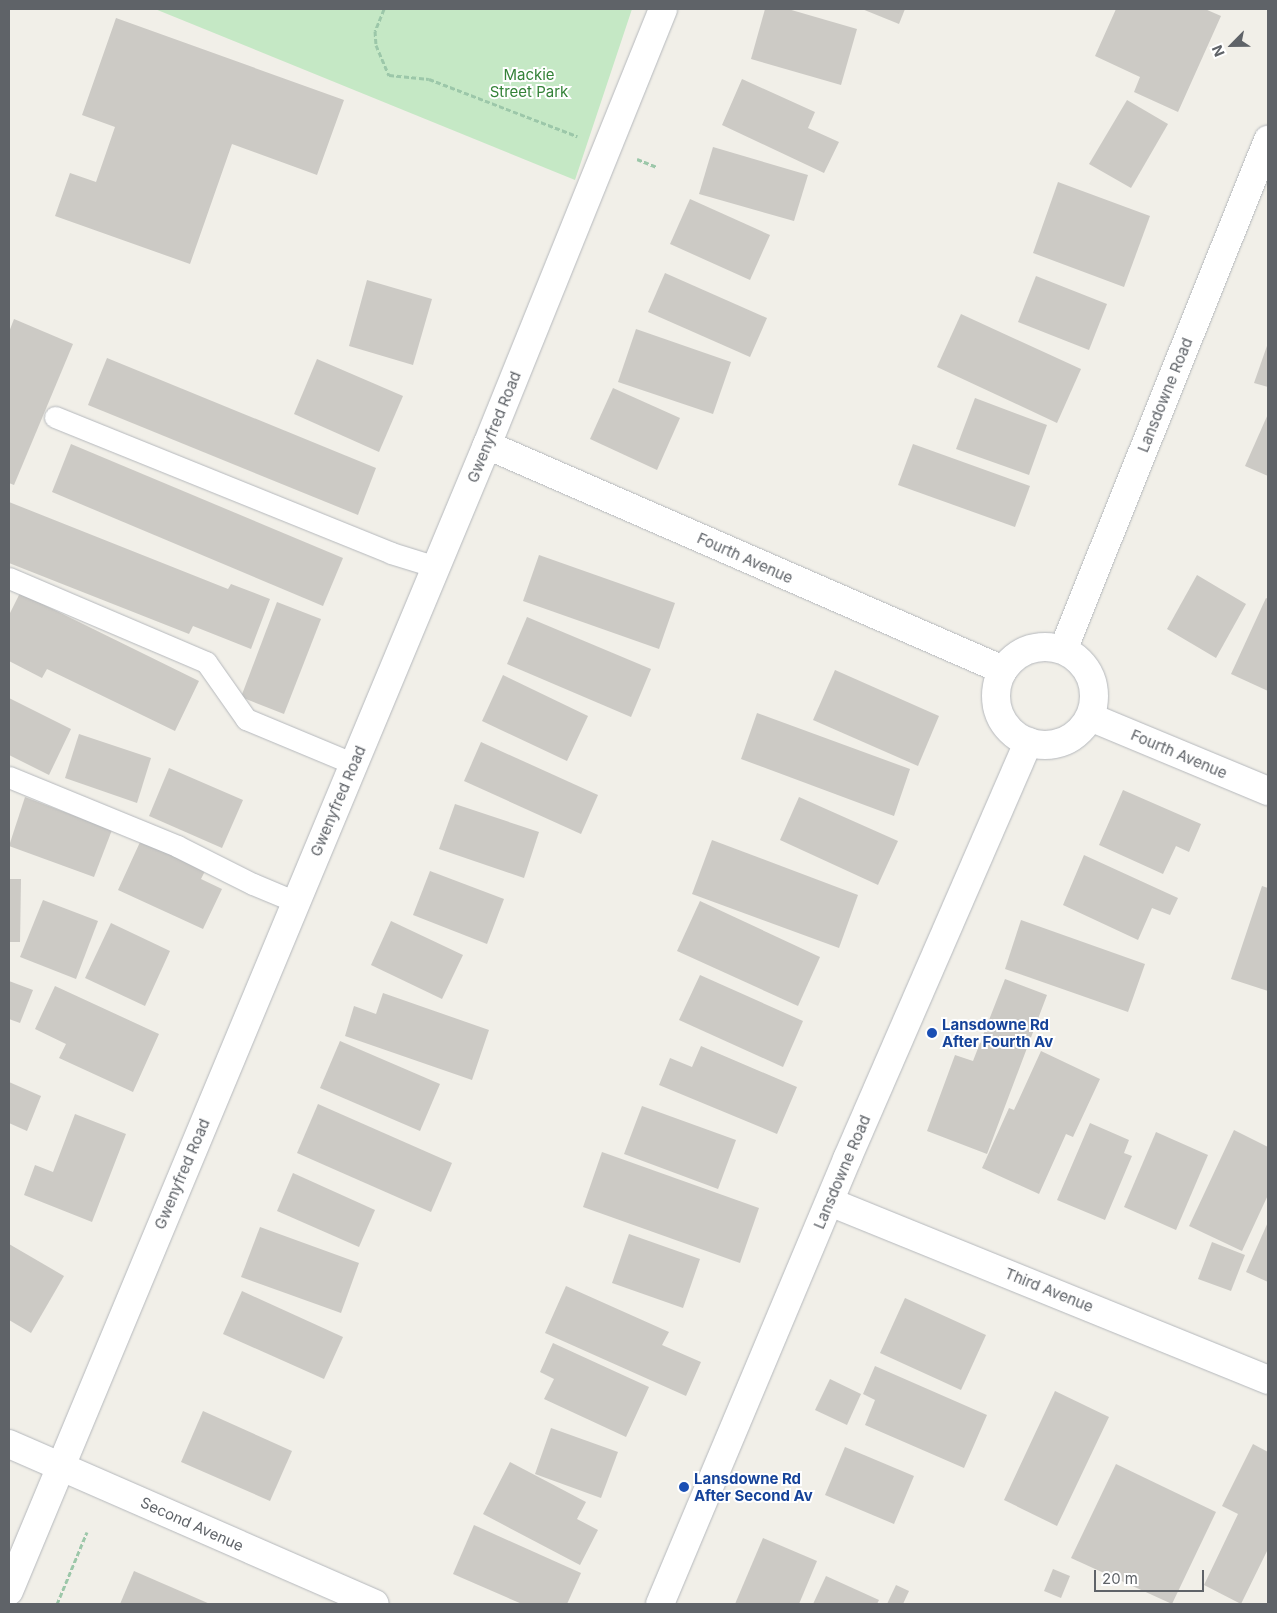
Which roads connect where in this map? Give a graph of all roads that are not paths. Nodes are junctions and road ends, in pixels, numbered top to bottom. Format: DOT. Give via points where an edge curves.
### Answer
graph roads {
  1 [pos="663,9"];
  2 [pos="1268,140"];
  3 [pos="1259,191"];
  4 [pos="55,417"];
  5 [pos="487,445"];
  6 [pos="436,567"];
  7 [pos="9,578"];
  8 [pos="1063,650"];
  9 [pos="1003,670"];
  10 [pos="1090,717"];
  11 [pos="1028,742"];
  12 [pos="354,764"];
  13 [pos="9,777"];
  14 [pos="1268,791"];
  15 [pos="296,902"];
  16 [pos="830,1202"];
  17 [pos="1268,1380"];
  18 [pos="9,1444"];
  19 [pos="60,1466"];
  20 [pos="9,1591"];
  21 [pos="375,1604"];
  22 [pos="660,1604"];
  1 -- 5 [label="street, Gwenyfred Road"];
  2 -- 3 [label="street, Lansdowne Road"];
  3 -- 8 [label="street, Lansdowne Road"];
  4 -- 6 [label="lane" via="391,553"];
  5 -- 6 [label="street, Gwenyfred Road"];
  5 -- 9 [label="street, Fourth Avenue"];
  6 -- 12 [label="street, Gwenyfred Road"];
  7 -- 12 [label="lane" via="206,662 246,719"];
  8 -- 9 [label="street" via="1046,646 1029,649 1014,657"];
  8 -- 10 [label="street" via="1088,670 1095,701"];
  9 -- 11 [label="street" via="996,698 998,712 1005,725"];
  10 -- 11 [label="street" via="1071,739 1050,744"];
  10 -- 14 [label="street, Fourth Avenue"];
  11 -- 16 [label="street, Lansdowne Road"];
  12 -- 15 [label="street, Gwenyfred Road"];
  13 -- 15 [label="lane" via="177,846"];
  15 -- 19 [label="street, Gwenyfred Road"];
  16 -- 17 [label="street, Third Avenue"];
  16 -- 22 [label="street, Lansdowne Road"];
  18 -- 19 [label="street, Second Avenue"];
  19 -- 20 [label="street, Gwenyfred Road"];
  19 -- 21 [label="street, Second Avenue"];
}
